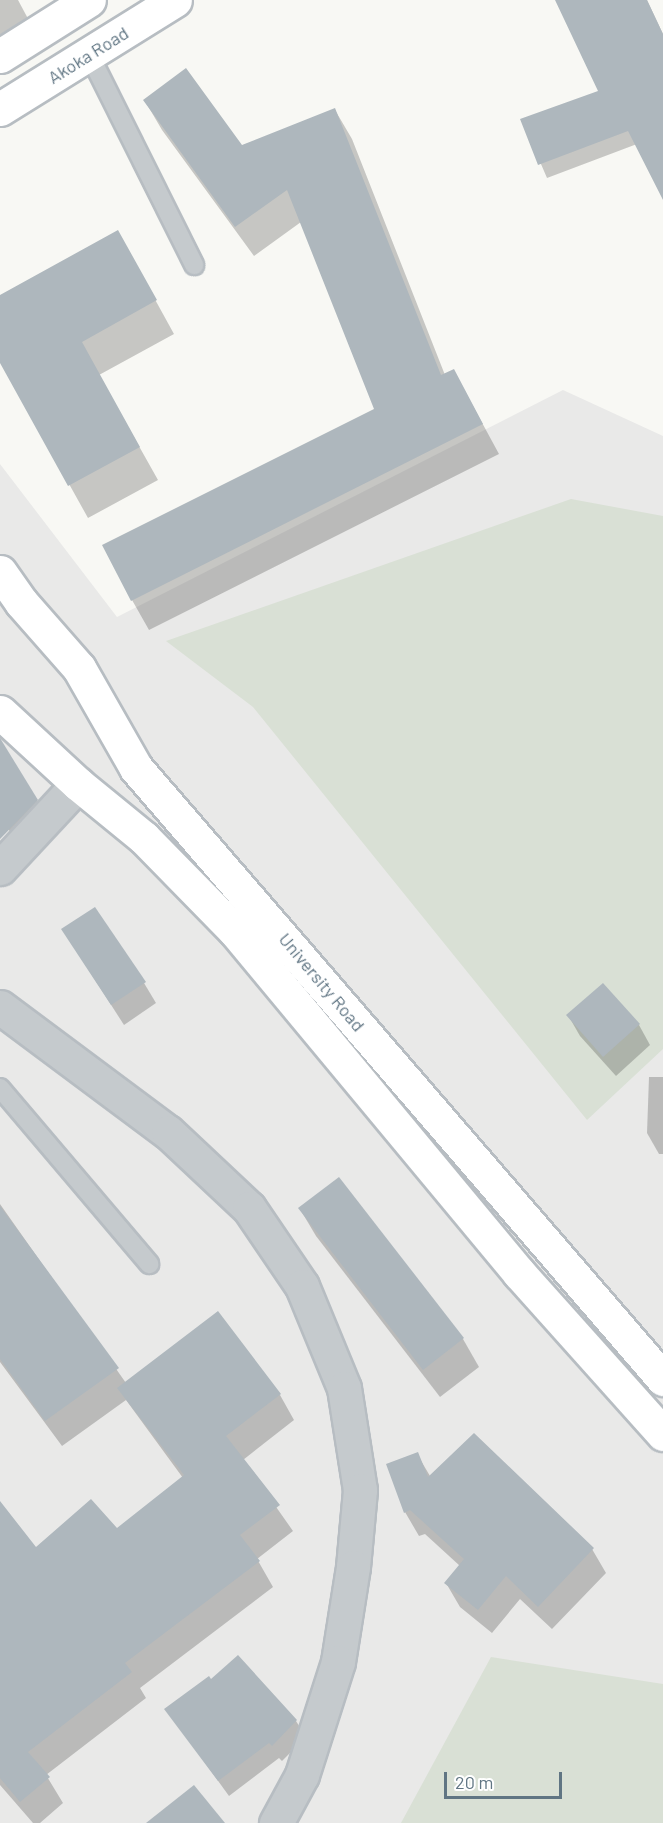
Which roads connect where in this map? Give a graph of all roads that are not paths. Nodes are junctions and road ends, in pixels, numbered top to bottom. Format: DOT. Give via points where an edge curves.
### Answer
graph roads {
  1 [pos="89,0"];
  2 [pos="175,0"];
  3 [pos="89,54"];
  4 [pos="0,56"];
  5 [pos="0,109"];
  6 [pos="194,265"];
  7 [pos="0,572"];
  8 [pos="11,596"];
  9 [pos="0,712"];
  10 [pos="78,784"];
  11 [pos="0,868"];
  12 [pos="0,1008"];
  13 [pos="0,1088"];
  14 [pos="149,1264"];
  15 [pos="663,1379"];
  16 [pos="663,1434"];
  17 [pos="276,1823"];
  1 -- 4 [label="main road"];
  2 -- 3 [label="main road, Akoka Road"];
  3 -- 5 [label="main road, Akoka Road"];
  3 -- 6 [label="lane"];
  7 -- 8 [label="main road, University Road"];
  8 -- 15 [label="main road, University Road" via="79,668 136,768"];
  9 -- 10 [label="main road, University Road"];
  10 -- 11 [label="street"];
  10 -- 16 [label="main road, University Road" via="144,838 235,931 519,1273"];
  12 -- 17 [label="street" via="168,1132 249,1208 302,1286 345,1388 360,1490 352,1578 338,1662 302,1775"];
  13 -- 14 [label="lane"];
}
